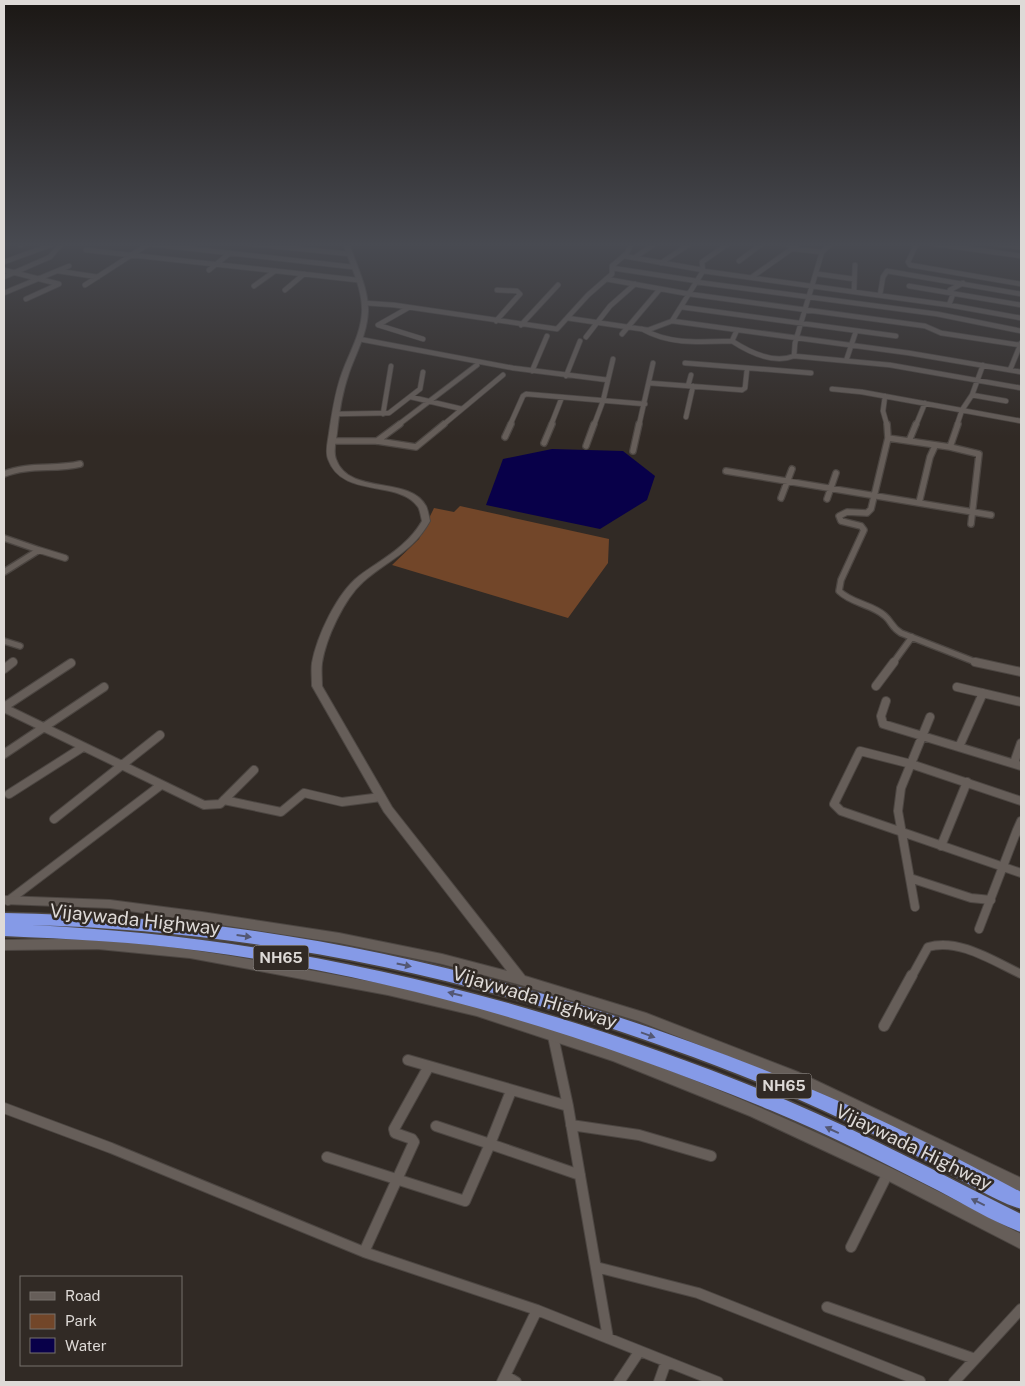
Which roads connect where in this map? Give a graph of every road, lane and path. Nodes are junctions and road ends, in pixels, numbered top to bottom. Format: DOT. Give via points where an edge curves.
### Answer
graph roads {
  1 [pos="681,307"];
  2 [pos="364,308"];
  3 [pos="408,308"];
  4 [pos="508,308"];
  5 [pos="537,308"];
  6 [pos="577,308"];
  7 [pos="609,308"];
  8 [pos="644,308"];
  9 [pos="686,308"];
  10 [pos="789,308"];
  11 [pos="887,308"];
  12 [pos="964,308"];
  13 [pos="806,310"];
  14 [pos="567,318"];
  15 [pos="1021,318"];
  16 [pos="496,321"];
  17 [pos="672,321"];
  18 [pos="597,322"];
  19 [pos="801,323"];
  20 [pos="521,325"];
  21 [pos="627,327"];
  22 [pos="642,329"];
  23 [pos="737,330"];
  24 [pos="856,331"];
  25 [pos="1021,331"];
  26 [pos="622,334"];
  27 [pos="547,336"];
  28 [pos="896,336"];
  29 [pos="586,337"];
  30 [pos="796,338"];
  31 [pos="359,339"];
  32 [pos="423,339"];
  33 [pos="580,341"];
  34 [pos="732,341"];
  35 [pos="1021,344"];
  36 [pos="851,345"];
  37 [pos="794,356"];
  38 [pos="613,359"];
  39 [pos="846,361"];
  40 [pos="653,363"];
  41 [pos="685,363"];
  42 [pos="983,365"];
  43 [pos="391,366"];
  44 [pos="477,366"];
  45 [pos="747,368"];
  46 [pos="1010,370"];
  47 [pos="532,371"];
  48 [pos="423,372"];
  49 [pos="1021,372"];
  50 [pos="810,373"];
  51 [pos="503,375"];
  52 [pos="691,375"];
  53 [pos="566,376"];
  54 [pos="608,380"];
  55 [pos="978,380"];
  56 [pos="649,383"];
  57 [pos="690,386"];
  58 [pos="1021,388"];
  59 [pos="832,389"];
  60 [pos="972,395"];
  61 [pos="885,396"];
  62 [pos="411,397"];
  63 [pos="562,397"];
  64 [pos="430,401"];
  65 [pos="603,401"];
  66 [pos="1006,401"];
  67 [pos="925,403"];
  68 [pos="645,404"];
  69 [pos="462,409"];
  70 [pos="962,410"];
  71 [pos="335,414"];
  72 [pos="383,414"];
  73 [pos="686,417"];
  74 [pos="1021,421"];
  75 [pos="505,437"];
  76 [pos="888,438"];
  77 [pos="332,441"];
  78 [pos="377,441"];
  79 [pos="909,441"];
  80 [pos="544,443"];
  81 [pos="586,446"];
  82 [pos="935,446"];
  83 [pos="950,447"];
  84 [pos="633,451"];
  85 [pos="80,464"];
  86 [pos="792,469"];
  87 [pos="726,471"];
  88 [pos="836,473"];
  89 [pos="4,474"];
  90 [pos="788,481"];
  91 [pos="831,489"];
  92 [pos="875,496"];
  93 [pos="782,498"];
  94 [pos="826,499"];
  95 [pos="919,503"];
  96 [pos="971,512"];
  97 [pos="991,515"];
  98 [pos="971,524"];
  99 [pos="4,538"];
  100 [pos="40,550"];
  101 [pos="65,558"];
  102 [pos="4,564"];
  103 [pos="13,567"];
  104 [pos="4,572"];
  105 [pos="912,637"];
  106 [pos="4,642"];
  107 [pos="20,646"];
  108 [pos="13,662"];
  109 [pos="70,663"];
  110 [pos="4,669"];
  111 [pos="1021,672"];
  112 [pos="876,686"];
  113 [pos="104,687"];
  114 [pos="957,687"];
  115 [pos="982,693"];
  116 [pos="886,701"];
  117 [pos="1021,702"];
  118 [pos="4,708"];
  119 [pos="930,717"];
  120 [pos="44,727"];
  121 [pos="160,735"];
  122 [pos="922,736"];
  123 [pos="1021,743"];
  124 [pos="83,747"];
  125 [pos="959,747"];
  126 [pos="4,754"];
  127 [pos="911,764"];
  128 [pos="1017,764"];
  129 [pos="123,765"];
  130 [pos="254,770"];
  131 [pos="967,782"];
  132 [pos="161,784"];
  133 [pos="9,794"];
  134 [pos="381,797"];
  135 [pos="224,800"];
  136 [pos="1021,800"];
  137 [pos="54,819"];
  138 [pos="1021,821"];
  139 [pos="1019,831"];
  140 [pos="902,833"];
  141 [pos="940,846"];
  142 [pos="1004,867"];
  143 [pos="1021,873"];
  144 [pos="910,878"];
  145 [pos="6,900"];
  146 [pos="990,900"];
  147 [pos="916,908"];
  148 [pos="4,919"];
  149 [pos="979,929"];
  150 [pos="4,930"];
  151 [pos="4,945"];
  152 [pos="1021,974"];
  153 [pos="521,980"];
  154 [pos="884,1026"];
  155 [pos="553,1036"];
  156 [pos="408,1060"];
  157 [pos="428,1066"];
  158 [pos="511,1091"];
  159 [pos="568,1106"];
  160 [pos="4,1108"];
  161 [pos="572,1125"];
  162 [pos="436,1126"];
  163 [pos="490,1144"];
  164 [pos="711,1156"];
  165 [pos="327,1157"];
  166 [pos="888,1173"];
  167 [pos="580,1175"];
  168 [pos="396,1180"];
  169 [pos="1021,1185"];
  170 [pos="1021,1201"];
  171 [pos="1021,1223"];
  172 [pos="1021,1242"];
  173 [pos="851,1247"];
  174 [pos="364,1252"];
  175 [pos="596,1267"];
  176 [pos="827,1307"];
  177 [pos="537,1310"];
  178 [pos="1020,1312"];
  179 [pos="608,1338"];
  180 [pos="639,1352"];
  181 [pos="975,1359"];
  182 [pos="666,1362"];
  183 [pos="504,1379"];
  184 [pos="516,1382"];
  185 [pos="619,1382"];
  186 [pos="660,1382"];
  187 [pos="718,1382"];
  188 [pos="921,1382"];
  189 [pos="954,1382"];
  1 -- 17 [label="street"];
  2 -- 31 [label="street"];
  3 -- 16 [label="street"];
  3 -- 32 [label="street" via="378,327"];
  4 -- 16 [label="street"];
  5 -- 20 [label="street"];
  6 -- 14 [label="street"];
  7 -- 18 [label="street"];
  8 -- 21 [label="street"];
  9 -- 19 [label="street"];
  10 -- 13 [label="street"];
  11 -- 25 [label="street"];
  12 -- 15 [label="street"];
  13 -- 19 [label="street"];
  13 -- 35 [label="street" via="925,326 941,333"];
  14 -- 18 [label="street"];
  14 -- 20 [label="street" via="557,329"];
  16 -- 20 [label="street"];
  17 -- 22 [label="street" via="654,329"];
  17 -- 23 [label="street"];
  18 -- 21 [label="street"];
  18 -- 29 [label="street"];
  19 -- 24 [label="street"];
  19 -- 30 [label="street"];
  21 -- 22 [label="street"];
  21 -- 26 [label="street"];
  22 -- 34 [label="street" via="658,337 680,340"];
  23 -- 30 [label="street"];
  23 -- 34 [label="street"];
  24 -- 28 [label="street"];
  24 -- 36 [label="street"];
  27 -- 47 [label="street"];
  30 -- 36 [label="street"];
  30 -- 37 [label="street"];
  31 -- 47 [label="street"];
  31 -- 71 [label="street"];
  33 -- 53 [label="street"];
  34 -- 37 [label="street" via="764,356 790,359"];
  35 -- 46 [label="street"];
  36 -- 39 [label="street"];
  36 -- 42 [label="street"];
  37 -- 39 [label="street"];
  38 -- 54 [label="street"];
  39 -- 55 [label="street"];
  40 -- 56 [label="street"];
  41 -- 45 [label="street"];
  42 -- 46 [label="street"];
  42 -- 55 [label="street"];
  43 -- 72 [label="street"];
  44 -- 64 [label="street"];
  45 -- 50 [label="street"];
  45 -- 57 [label="street" via="744,389"];
  46 -- 49 [label="street"];
  47 -- 53 [label="street"];
  48 -- 62 [label="street" via="420,389"];
  51 -- 69 [label="street"];
  52 -- 57 [label="street"];
  53 -- 54 [label="street"];
  54 -- 65 [label="street"];
  55 -- 58 [label="street"];
  55 -- 60 [label="street"];
  56 -- 57 [label="street"];
  56 -- 68 [label="street"];
  57 -- 73 [label="street"];
  59 -- 61 [label="street"];
  60 -- 66 [label="street"];
  60 -- 70 [label="street"];
  61 -- 67 [label="street"];
  61 -- 76 [label="street"];
  62 -- 64 [label="street"];
  62 -- 72 [label="street" via="392,412"];
  63 -- 65 [label="street"];
  63 -- 75 [label="street" via="524,395"];
  63 -- 80 [label="street"];
  64 -- 69 [label="street"];
  64 -- 78 [label="street"];
  65 -- 68 [label="street"];
  65 -- 81 [label="street"];
  67 -- 70 [label="street"];
  67 -- 79 [label="street"];
  68 -- 84 [label="street"];
  69 -- 78 [label="street" via="416,447"];
  70 -- 74 [label="street"];
  70 -- 83 [label="street"];
  71 -- 72 [label="street"];
  71 -- 77 [label="street"];
  76 -- 79 [label="street"];
  76 -- 92 [label="street"];
  77 -- 78 [label="street"];
  77 -- 134 [label="street" via="331,458 341,474 360,484 409,496 419,503 426,515 423,527 410,542 359,581 340,602 317,663 317,686"];
  79 -- 82 [label="street"];
  82 -- 83 [label="street"];
  82 -- 95 [label="street"];
  83 -- 96 [label="street" via="979,454"];
  85 -- 89 [label="street" via="13,470"];
  86 -- 90 [label="street"];
  87 -- 90 [label="street"];
  88 -- 91 [label="street"];
  90 -- 91 [label="street"];
  90 -- 93 [label="street"];
  91 -- 92 [label="street"];
  91 -- 94 [label="street"];
  92 -- 95 [label="street"];
  92 -- 105 [label="street" via="870,512 847,512 839,516 841,521 861,526 864,530 841,580 840,591 845,597 886,616 892,628"];
  95 -- 96 [label="street"];
  96 -- 97 [label="street"];
  96 -- 98 [label="street"];
  99 -- 100 [label="street"];
  100 -- 101 [label="street"];
  100 -- 103 [label="street"];
  102 -- 103 [label="street"];
  103 -- 104 [label="street"];
  105 -- 111 [label="street" via="977,663"];
  105 -- 112 [label="street"];
  106 -- 107 [label="street"];
  108 -- 110 [label="street"];
  109 -- 118 [label="street"];
  113 -- 120 [label="street"];
  114 -- 115 [label="street"];
  115 -- 117 [label="street"];
  115 -- 125 [label="street"];
  116 -- 122 [label="street" via="881,716 883,724"];
  118 -- 120 [label="street"];
  119 -- 122 [label="street"];
  120 -- 124 [label="street"];
  120 -- 126 [label="street"];
  121 -- 129 [label="street"];
  122 -- 125 [label="street"];
  122 -- 127 [label="street"];
  123 -- 128 [label="street"];
  124 -- 129 [label="street"];
  124 -- 133 [label="street"];
  125 -- 128 [label="street"];
  127 -- 131 [label="street"];
  127 -- 140 [label="street" via="901,788 898,811"];
  127 -- 140 [label="street" via="860,751 834,804 840,810"];
  129 -- 132 [label="street"];
  129 -- 137 [label="street"];
  130 -- 135 [label="street"];
  131 -- 136 [label="street"];
  131 -- 141 [label="street"];
  132 -- 135 [label="street" via="204,805 216,805"];
  132 -- 145 [label="street"];
  134 -- 135 [label="street" via="342,802 304,794 281,812"];
  134 -- 153 [label="street"];
  138 -- 139 [label="street"];
  139 -- 142 [label="street"];
  140 -- 141 [label="street"];
  140 -- 144 [label="street"];
  141 -- 142 [label="street"];
  142 -- 143 [label="street"];
  142 -- 146 [label="street"];
  144 -- 146 [label="street" via="971,898"];
  144 -- 147 [label="street"];
  145 -- 153 [label="street" via="110,904 212,918 339,938 442,959"];
  146 -- 149 [label="street"];
  148 -- 170 [label="highway, Vijaywada Highway / NH65, one-way" via="83,920 241,935 420,968 535,998 787,1087"];
  171 -- 150 [label="highway, Vijaywada Highway / NH65, one-way" via="779,1106 626,1047 459,994 350,970 202,945 78,931"];
  151 -- 155 [label="street" via="84,944 155,949 223,959 476,1011"];
  152 -- 154 [label="street" via="952,944 934,943 928,947"];
  153 -- 169 [label="street" via="642,1017 793,1076"];
  155 -- 159 [label="street"];
  155 -- 166 [label="street" via="718,1096"];
  156 -- 157 [label="street"];
  157 -- 158 [label="street"];
  157 -- 168 [label="street" via="394,1130 414,1142"];
  158 -- 159 [label="street"];
  158 -- 163 [label="street"];
  159 -- 161 [label="street"];
  160 -- 174 [label="street" via="111,1148"];
  161 -- 164 [label="street" via="639,1135"];
  161 -- 167 [label="street"];
  162 -- 163 [label="street"];
  163 -- 167 [label="street"];
  163 -- 168 [label="street" via="465,1201"];
  165 -- 168 [label="street"];
  166 -- 172 [label="street"];
  166 -- 173 [label="street"];
  167 -- 175 [label="street"];
  168 -- 174 [label="street"];
  174 -- 177 [label="street"];
  175 -- 179 [label="street"];
  175 -- 188 [label="street" via="698,1293"];
  176 -- 181 [label="street"];
  177 -- 179 [label="street"];
  177 -- 183 [label="street"];
  178 -- 181 [label="street"];
  179 -- 180 [label="street"];
  180 -- 182 [label="street"];
  180 -- 185 [label="street"];
  181 -- 189 [label="street"];
  182 -- 186 [label="street"];
  182 -- 187 [label="street"];
  183 -- 184 [label="street"];
}
